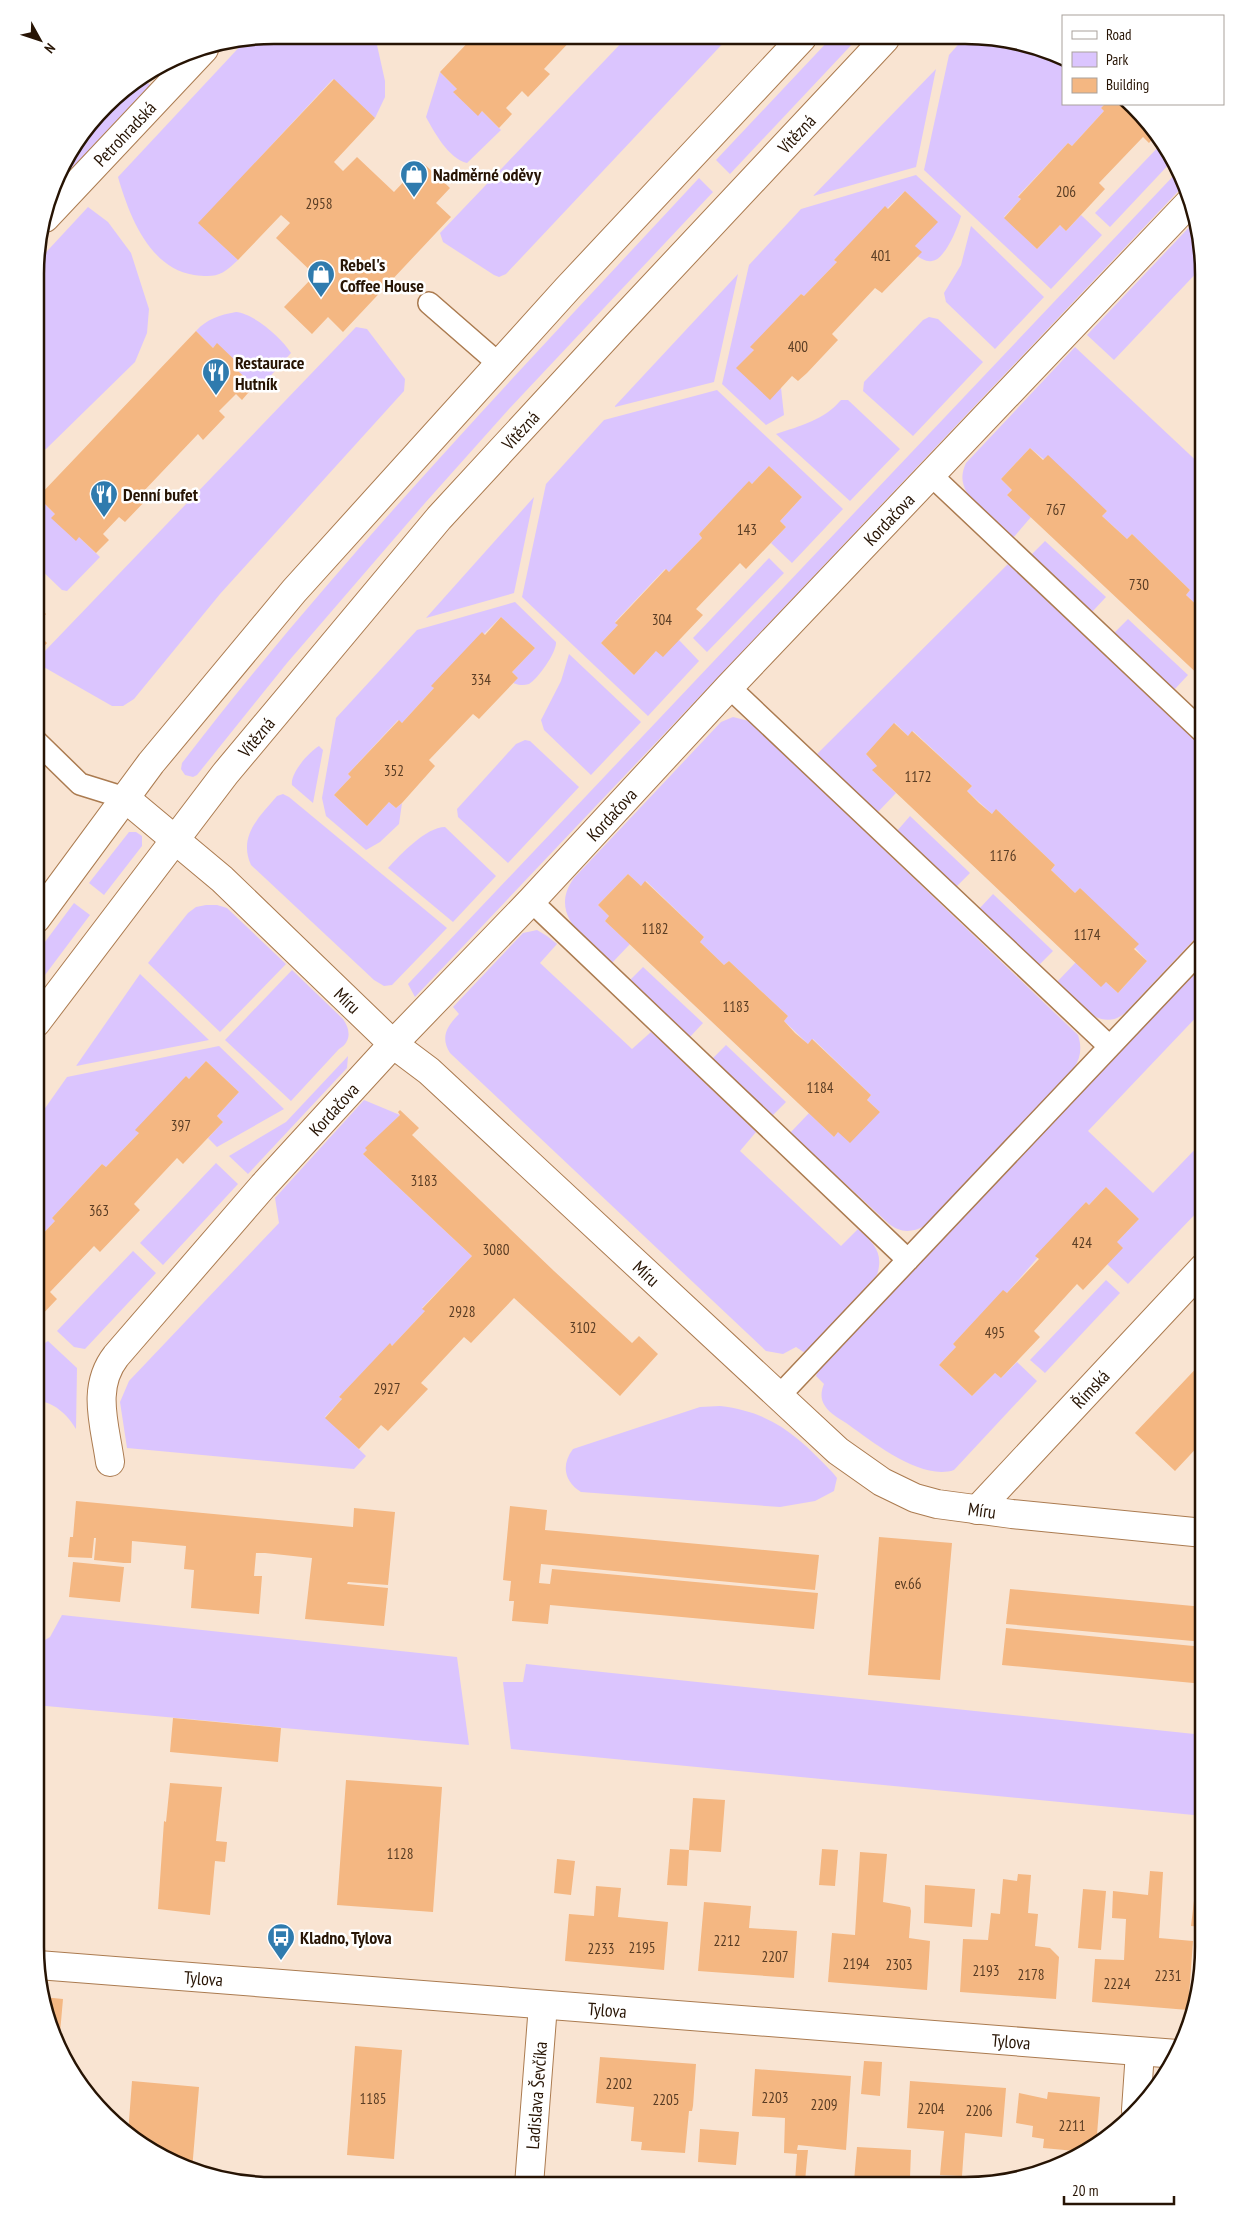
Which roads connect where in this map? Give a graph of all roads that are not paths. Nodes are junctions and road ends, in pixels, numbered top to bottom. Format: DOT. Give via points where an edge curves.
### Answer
graph roads {
  1 [pos="796,44"];
  2 [pos="881,44"];
  3 [pos="196,57"];
  4 [pos="1185,207"];
  5 [pos="53,209"];
  6 [pos="429,303"];
  7 [pos="500,364"];
  8 [pos="932,476"];
  9 [pos="729,687"];
  10 [pos="1195,724"];
  11 [pos="44,749"];
  12 [pos="125,798"];
  13 [pos="175,838"];
  14 [pos="531,901"];
  15 [pos="44,908"];
  16 [pos="1195,956"];
  17 [pos="44,1012"];
  18 [pos="393,1044"];
  19 [pos="1109,1046"];
  20 [pos="908,1260"];
  21 [pos="1195,1277"];
  22 [pos="780,1396"];
  23 [pos="110,1462"];
  24 [pos="977,1510"];
  25 [pos="1195,1532"];
  26 [pos="44,1966"];
  27 [pos="543,2005"];
  28 [pos="1140,2052"];
  29 [pos="1169,2054"];
  30 [pos="1137,2100"];
  31 [pos="530,2177"];
  1 -- 7 [label="street"];
  2 -- 13 [label="street, Vítězná" via="439,518"];
  3 -- 5 [label="street, Petrohradská"];
  4 -- 8 [label="street, Kordačova"];
  6 -- 7 [label="lane"];
  7 -- 12 [label="street" via="288,599"];
  8 -- 9 [label="street, Kordačova"];
  8 -- 10 [label="lane"];
  9 -- 14 [label="street, Kordačova"];
  9 -- 19 [label="lane"];
  11 -- 12 [label="lane" via="80,784"];
  12 -- 13 [label="street"];
  12 -- 15 [label="street"];
  13 -- 17 [label="street, Vítězná"];
  13 -- 18 [label="street, Míru"];
  14 -- 18 [label="street, Kordačova"];
  14 -- 20 [label="lane"];
  16 -- 19 [label="lane"];
  18 -- 22 [label="street, Míru" via="428,1070"];
  18 -- 23 [label="street, Kordačova" via="264,1186 108,1367 100,1392"];
  19 -- 20 [label="lane"];
  20 -- 22 [label="lane"];
  21 -- 24 [label="street, Římská"];
  22 -- 24 [label="street, Míru" via="838,1451 874,1478 916,1498"];
  24 -- 25 [label="street, Míru"];
  26 -- 27 [label="street, Tylova"];
  27 -- 28 [label="street, Tylova"];
  27 -- 31 [label="street, Ladislava Ševčíka"];
  28 -- 29 [label="street, Tylova"];
  28 -- 30 [label="street"];
}
